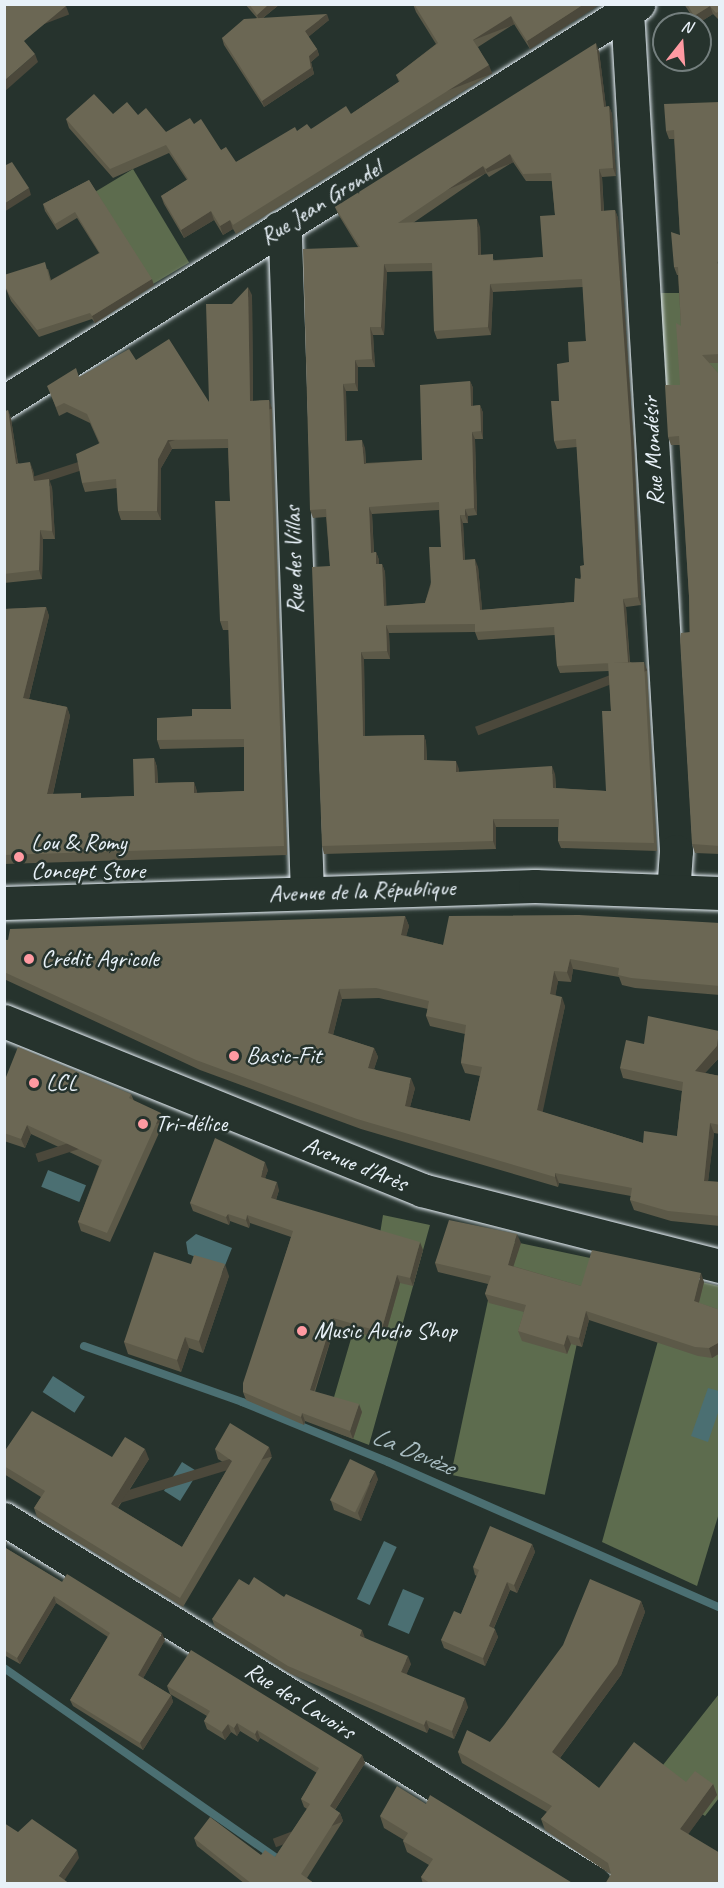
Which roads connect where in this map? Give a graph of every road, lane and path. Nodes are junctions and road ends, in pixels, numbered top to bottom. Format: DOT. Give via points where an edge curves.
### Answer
graph roads {
  1 [pos="632,8"];
  2 [pos="279,228"];
  3 [pos="4,402"];
  4 [pos="673,890"];
  5 [pos="307,893"];
  6 [pos="720,893"];
  7 [pos="4,903"];
  8 [pos="4,1021"];
  9 [pos="720,1266"];
  10 [pos="4,1519"];
  11 [pos="596,1884"];
  1 -- 2 [label="street, Rue Jean Grondel"];
  1 -- 4 [label="street, Rue Mondésir" via="676,851"];
  2 -- 3 [label="street, Rue Jean Grondel"];
  2 -- 5 [label="street, Rue des Villas" via="285,238"];
  4 -- 5 [label="street, Avenue de la République" via="535,886"];
  4 -- 6 [label="street, Avenue de la République"];
  5 -- 7 [label="street, Avenue de la République"];
  8 -- 9 [label="street, Avenue d'Arès" via="422,1190"];
  10 -- 11 [label="street, Rue des Lavoirs"];
}
